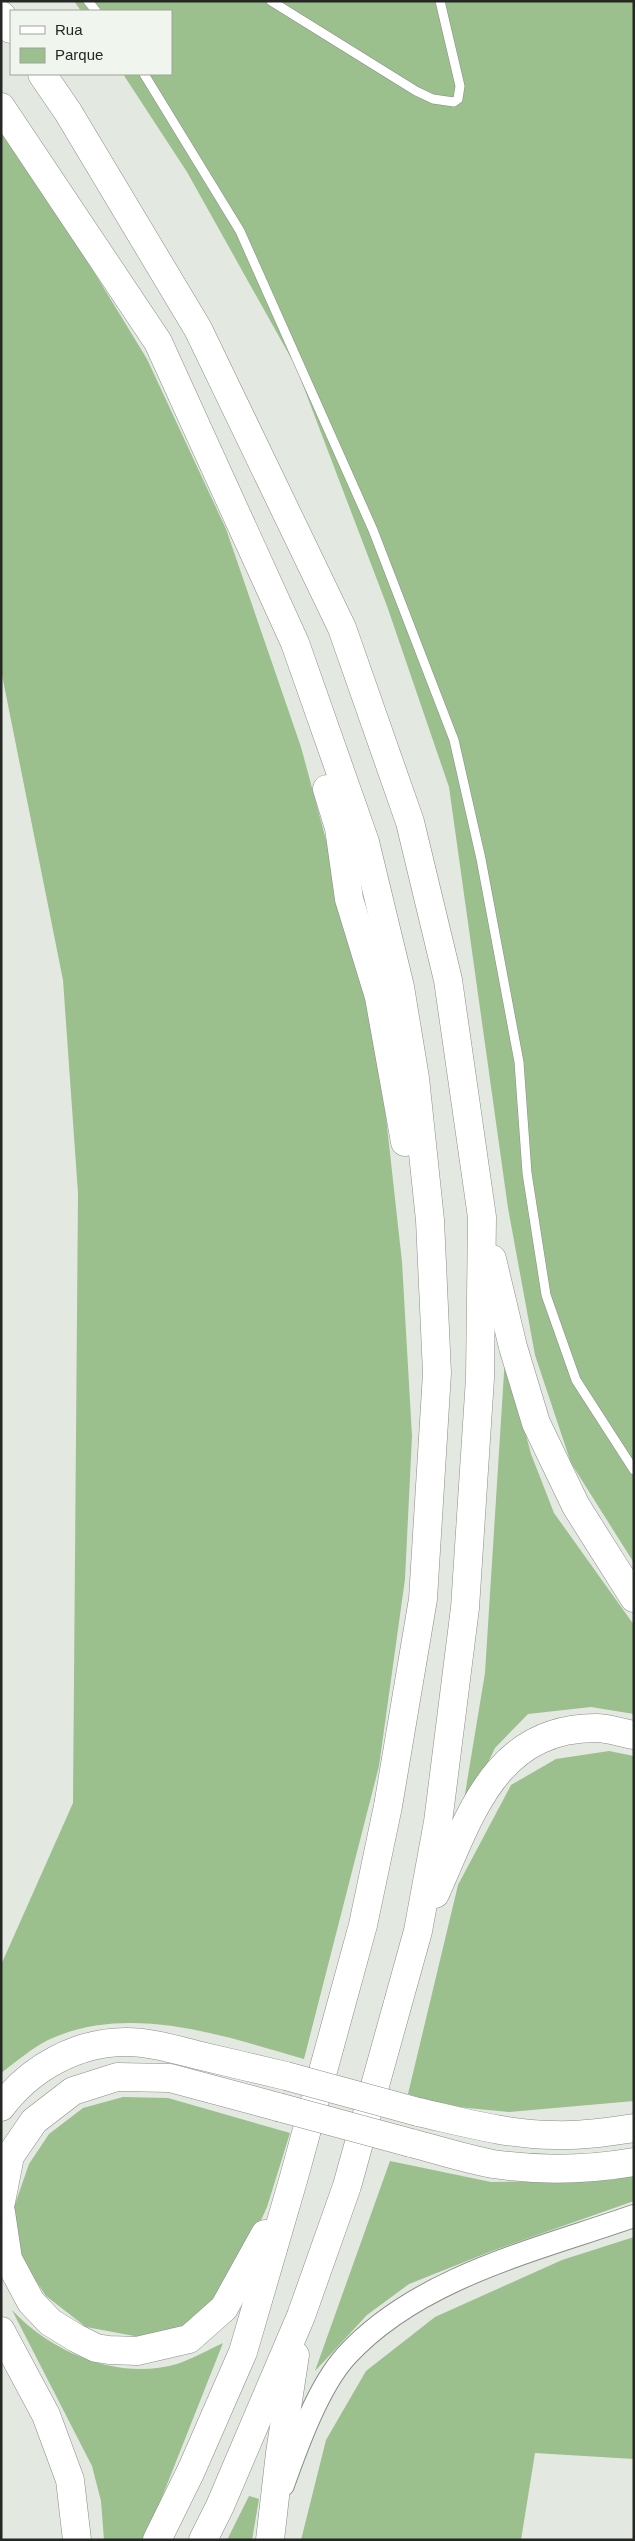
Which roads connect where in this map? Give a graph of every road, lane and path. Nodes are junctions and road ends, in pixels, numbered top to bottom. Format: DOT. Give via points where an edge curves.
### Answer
graph roads {
  1 [pos="271,1"];
  2 [pos="440,1"];
  3 [pos="1,15"];
  4 [pos="10,28"];
  5 [pos="43,75"];
  6 [pos="145,75"];
  7 [pos="1,107"];
  8 [pos="482,1217"];
  9 [pos="634,1470"];
  10 [pos="634,1598"];
  11 [pos="634,1735"];
  12 [pos="418,1932"];
  13 [pos="1,2107"];
  14 [pos="634,2128"];
  15 [pos="634,2162"];
  16 [pos="294,2177"];
  17 [pos="1,2202"];
  18 [pos="1,2212"];
  19 [pos="634,2216"];
  20 [pos="301,2316"];
  21 [pos="1,2331"];
  22 [pos="274,2510"];
  23 [pos="77,2540"];
  24 [pos="157,2540"];
  25 [pos="203,2540"];
  26 [pos="270,2540"];
  1 -- 2 [label="lane" via="416,91 433,99 454,102 458,99 460,86"];
  3 -- 4 [label="highway"];
  5 -- 8 [label="highway" via="198,329 342,628 410,822 446,971"];
  6 -- 9 [label="lane" via="240,231 373,530 454,740 481,859 520,1062 527,1173 546,1295 576,1380"];
  7 -- 16 [label="highway" via="158,342 250,545 339,828 349,899 379,997 432,1270 437,1374 423,1598 388,1806 363,1924"];
  8 -- 10 [label="highway" via="513,1347 536,1423 576,1506"];
  8 -- 12 [label="highway" via="480,1378 465,1608 438,1822"];
  11 -- 12 [label="highway" via="596,1728 550,1734 512,1756 480,1794"];
  12 -- 20 [label="highway" via="347,2186"];
  13 -- 14 [label="highway, bridge" via="23,2081 64,2056 124,2042 151,2044 492,2129 544,2135 597,2134"];
  15 -- 17 [label="highway, bridge" via="551,2169 492,2164 170,2078 117,2076 73,2091 34,2121 10,2156"];
  16 -- 18 [label="highway" via="224,2308 189,2339 137,2351 96,2348 50,2322 31,2302 8,2259"];
  16 -- 24 [label="highway" via="243,2352 191,2472"];
  19 -- 22 [label="street" via="432,2290 387,2318 345,2357 317,2401"];
  20 -- 22 [label="highway"];
  20 -- 25 [label="highway"];
  21 -- 23 [label="highway" via="46,2415 70,2480"];
  22 -- 26 [label="highway"];
}
